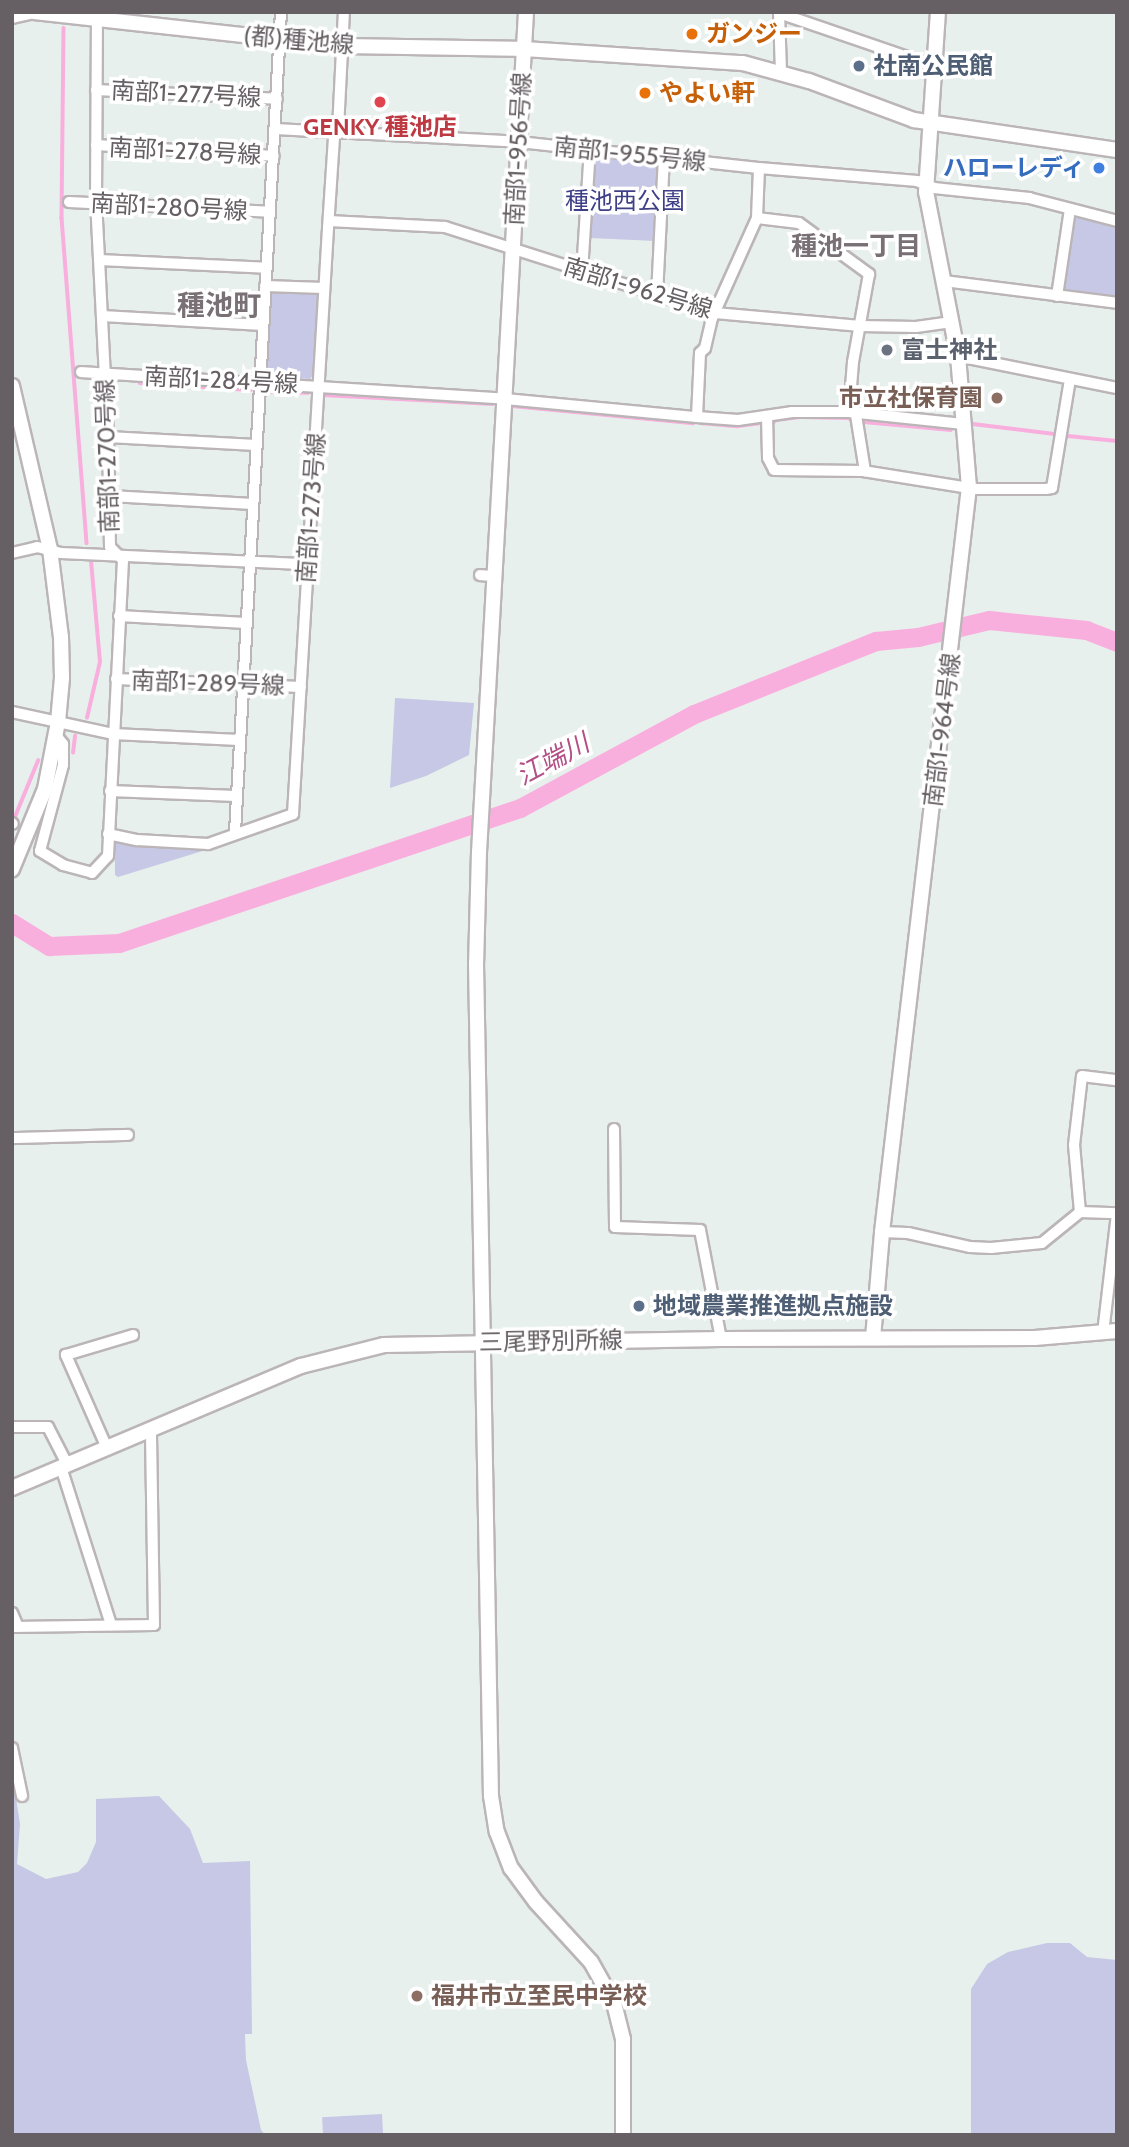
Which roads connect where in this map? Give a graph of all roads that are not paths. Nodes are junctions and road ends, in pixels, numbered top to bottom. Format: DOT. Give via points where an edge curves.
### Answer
graph roads {
  1 [pos="32,12"];
  2 [pos="281,12"];
  3 [pos="344,12"];
  4 [pos="526,12"];
  5 [pos="938,12"];
  6 [pos="779,13"];
  7 [pos="97,15"];
  8 [pos="12,16"];
  9 [pos="279,39"];
  10 [pos="343,46"];
  11 [pos="524,49"];
  12 [pos="934,66"];
  13 [pos="781,72"];
  14 [pos="96,90"];
  15 [pos="276,99"];
  16 [pos="930,124"];
  17 [pos="275,129"];
  18 [pos="334,132"];
  19 [pos="519,142"];
  20 [pos="96,145"];
  21 [pos="590,149"];
  22 [pos="1117,150"];
  23 [pos="274,156"];
  24 [pos="664,157"];
  25 [pos="759,168"];
  26 [pos="926,185"];
  27 [pos="69,202"];
  28 [pos="96,203"];
  29 [pos="1070,209"];
  30 [pos="270,212"];
  31 [pos="757,218"];
  32 [pos="328,221"];
  33 [pos="1117,221"];
  34 [pos="513,249"];
  35 [pos="99,260"];
  36 [pos="266,268"];
  37 [pos="582,272"];
  38 [pos="944,281"];
  39 [pos="265,286"];
  40 [pos="324,288"];
  41 [pos="657,295"];
  42 [pos="1057,296"];
  43 [pos="1117,303"];
  44 [pos="715,313"];
  45 [pos="102,316"];
  46 [pos="952,322"];
  47 [pos="263,325"];
  48 [pos="860,326"];
  49 [pos="958,356"];
  50 [pos="81,372"];
  51 [pos="105,374"];
  52 [pos="1070,379"];
  53 [pos="260,383"];
  54 [pos="12,386"];
  55 [pos="318,387"];
  56 [pos="1117,388"];
  57 [pos="505,399"];
  58 [pos="852,413"];
  59 [pos="697,416"];
  60 [pos="767,416"];
  61 [pos="963,424"];
  62 [pos="108,437"];
  63 [pos="256,445"];
  64 [pos="865,471"];
  65 [pos="969,487"];
  66 [pos="110,496"];
  67 [pos="253,504"];
  68 [pos="50,550"];
  69 [pos="12,553"];
  70 [pos="117,554"];
  71 [pos="250,561"];
  72 [pos="307,564"];
  73 [pos="119,616"];
  74 [pos="246,622"];
  75 [pos="116,679"];
  76 [pos="242,684"];
  77 [pos="301,687"];
  78 [pos="13,716"];
  79 [pos="57,728"];
  80 [pos="113,734"];
  81 [pos="239,740"];
  82 [pos="110,791"];
  83 [pos="236,796"];
  84 [pos="235,832"];
  85 [pos="108,834"];
  86 [pos="15,863"];
  87 [pos="1117,1080"];
  88 [pos="614,1129"];
  89 [pos="128,1135"];
  90 [pos="12,1138"];
  91 [pos="1080,1212"];
  92 [pos="1117,1213"];
  93 [pos="882,1232"];
  94 [pos="1110,1332"];
  95 [pos="133,1335"];
  96 [pos="873,1338"];
  97 [pos="721,1339"];
  98 [pos="482,1342"];
  99 [pos="12,1427"];
  100 [pos="151,1429"];
  101 [pos="107,1448"];
  102 [pos="64,1465"];
  103 [pos="12,1488"];
  104 [pos="12,1613"];
  105 [pos="111,1625"];
  106 [pos="15,1627"];
  107 [pos="12,1748"];
  108 [pos="22,1796"];
  109 [pos="623,2135"];
  1 -- 7 [label="street, (都)種池線"];
  1 -- 8 [label="street, (都)種池線"];
  2 -- 9 [label="street"];
  3 -- 10 [label="street, 南部1-273号線"];
  4 -- 11 [label="street, 南部1-956号線"];
  5 -- 12 [label="street, 南部1-964号線"];
  6 -- 12 [label="street"];
  6 -- 13 [label="street"];
  7 -- 9 [label="street, (都)種池線"];
  7 -- 14 [label="street, 南部1-270号線"];
  9 -- 10 [label="street, (都)種池線"];
  9 -- 15 [label="street"];
  10 -- 11 [label="street, (都)種池線"];
  10 -- 18 [label="street, 南部1-273号線"];
  11 -- 13 [label="street, (都)種池線" via="743,63"];
  11 -- 19 [label="street, 南部1-956号線"];
  12 -- 16 [label="street, 南部1-964号線"];
  13 -- 16 [label="street, (都)種池線"];
  14 -- 15 [label="street, 南部1-277号線"];
  14 -- 20 [label="street, 南部1-270号線"];
  15 -- 17 [label="street"];
  16 -- 22 [label="street, (都)種池線"];
  16 -- 26 [label="street, 南部1-964号線"];
  17 -- 18 [label="street, 南部1-955号線"];
  17 -- 23 [label="street"];
  18 -- 19 [label="street, 南部1-955号線"];
  18 -- 32 [label="street, 南部1-273号線"];
  19 -- 21 [label="street, 南部1-955号線"];
  19 -- 34 [label="street, 南部1-956号線"];
  20 -- 23 [label="street, 南部1-278号線"];
  20 -- 28 [label="street, 南部1-270号線"];
  21 -- 24 [label="street, 南部1-955号線"];
  21 -- 37 [label="street"];
  23 -- 30 [label="street"];
  24 -- 25 [label="street, 南部1-955号線"];
  24 -- 41 [label="street"];
  25 -- 26 [label="street, 南部1-955号線"];
  25 -- 31 [label="street"];
  26 -- 29 [label="street, 南部1-955号線" via="1029,198"];
  26 -- 38 [label="street, 南部1-964号線"];
  27 -- 28 [label="street, 南部1-280号線"];
  28 -- 30 [label="street, 南部1-280号線"];
  28 -- 35 [label="street, 南部1-270号線"];
  29 -- 33 [label="street, 南部1-955号線"];
  29 -- 42 [label="street"];
  30 -- 36 [label="street"];
  31 -- 44 [label="street"];
  31 -- 48 [label="street" via="799,223 869,274"];
  32 -- 34 [label="street, 南部1-962号線" via="445,227"];
  32 -- 40 [label="street, 南部1-273号線"];
  34 -- 37 [label="street, 南部1-962号線"];
  34 -- 57 [label="street, 南部1-956号線"];
  35 -- 36 [label="street"];
  35 -- 45 [label="street, 南部1-270号線"];
  36 -- 39 [label="street"];
  37 -- 41 [label="street, 南部1-962号線"];
  38 -- 42 [label="street"];
  38 -- 46 [label="street, 南部1-964号線"];
  39 -- 40 [label="street"];
  39 -- 47 [label="street"];
  40 -- 55 [label="street, 南部1-273号線"];
  41 -- 44 [label="street, 南部1-962号線"];
  42 -- 43 [label="street"];
  44 -- 48 [label="street, 南部1-962号線"];
  44 -- 59 [label="street" via="701,354"];
  45 -- 47 [label="street"];
  45 -- 51 [label="street, 南部1-270号線"];
  46 -- 48 [label="street, 南部1-962号線"];
  46 -- 49 [label="street, 南部1-964号線"];
  47 -- 53 [label="street"];
  48 -- 58 [label="street" via="848,391"];
  49 -- 52 [label="street"];
  49 -- 61 [label="street, 南部1-964号線"];
  50 -- 51 [label="street, 南部1-284号線"];
  51 -- 53 [label="street, 南部1-284号線"];
  51 -- 62 [label="street, 南部1-270号線"];
  52 -- 56 [label="street"];
  52 -- 65 [label="street" via="1052,488"];
  53 -- 55 [label="street, 南部1-284号線"];
  53 -- 63 [label="street"];
  54 -- 68 [label="street"];
  55 -- 57 [label="street, 南部1-284号線"];
  55 -- 72 [label="street, 南部1-273号線"];
  57 -- 59 [label="street, 南部1-284号線"];
  57 -- 98 [label="street, 南部1-956号線" via="487,575 479,852 476,991"];
  58 -- 60 [label="street, 南部1-284号線"];
  58 -- 61 [label="street, 南部1-284号線"];
  58 -- 64 [label="street"];
  59 -- 60 [label="street, 南部1-284号線" via="738,420"];
  60 -- 64 [label="street" via="768,458 774,470"];
  61 -- 65 [label="street, 南部1-964号線"];
  62 -- 63 [label="street"];
  62 -- 66 [label="street, 南部1-270号線"];
  63 -- 67 [label="street"];
  64 -- 65 [label="street"];
  65 -- 93 [label="street, 南部1-964号線"];
  66 -- 67 [label="street"];
  66 -- 70 [label="street, 南部1-270号線" via="110,547"];
  67 -- 71 [label="street"];
  68 -- 69 [label="street" via="37,547"];
  68 -- 70 [label="street"];
  68 -- 79 [label="street" via="61,637"];
  70 -- 71 [label="street"];
  70 -- 73 [label="street, 南部1-270号線" via="123,560"];
  71 -- 72 [label="street"];
  71 -- 74 [label="street"];
  72 -- 77 [label="street, 南部1-273号線"];
  73 -- 74 [label="street"];
  73 -- 75 [label="street, 南部1-270号線"];
  74 -- 76 [label="street"];
  75 -- 76 [label="street, 南部1-289号線"];
  75 -- 80 [label="street, 南部1-270号線"];
  76 -- 77 [label="street, 南部1-289号線"];
  76 -- 81 [label="street"];
  77 -- 84 [label="street, 南部1-273号線" via="293,814"];
  78 -- 79 [label="street"];
  79 -- 80 [label="street"];
  79 -- 85 [label="street, 南部1-270号線" via="63,765 40,851 63,865 92,873 108,856"];
  79 -- 86 [label="street" via="45,789"];
  80 -- 81 [label="street"];
  80 -- 82 [label="street, 南部1-270号線"];
  81 -- 83 [label="street"];
  82 -- 83 [label="street"];
  82 -- 85 [label="street, 南部1-270号線"];
  83 -- 84 [label="street"];
  84 -- 85 [label="street, 南部1-273号線" via="208,844"];
  87 -- 91 [label="street" via="1082,1076 1074,1145"];
  88 -- 97 [label="street" via="615,1227 700,1230"];
  89 -- 90 [label="street"];
  91 -- 92 [label="street"];
  91 -- 93 [label="street" via="1042,1244 970,1247"];
  92 -- 94 [label="street"];
  93 -- 96 [label="street, 南部1-964号線"];
  94 -- 96 [label="street, 三尾野別所線" via="1035,1338"];
  95 -- 101 [label="street" via="66,1355"];
  96 -- 97 [label="street, 三尾野別所線"];
  97 -- 98 [label="street, 三尾野別所線"];
  98 -- 100 [label="street, 三尾野別所線" via="384,1345 333,1356"];
  98 -- 109 [label="street, 南部1-956号線" via="494,1816 504,1855 518,1880 591,1962 614,2003 623,2039"];
  99 -- 102 [label="street" via="48,1427"];
  100 -- 101 [label="street, 三尾野別所線"];
  100 -- 105 [label="street" via="154,1625"];
  101 -- 102 [label="street, 三尾野別所線"];
  102 -- 103 [label="street, 三尾野別所線"];
  102 -- 105 [label="street"];
  104 -- 106 [label="street"];
  105 -- 106 [label="street"];
  107 -- 108 [label="street"];
}
